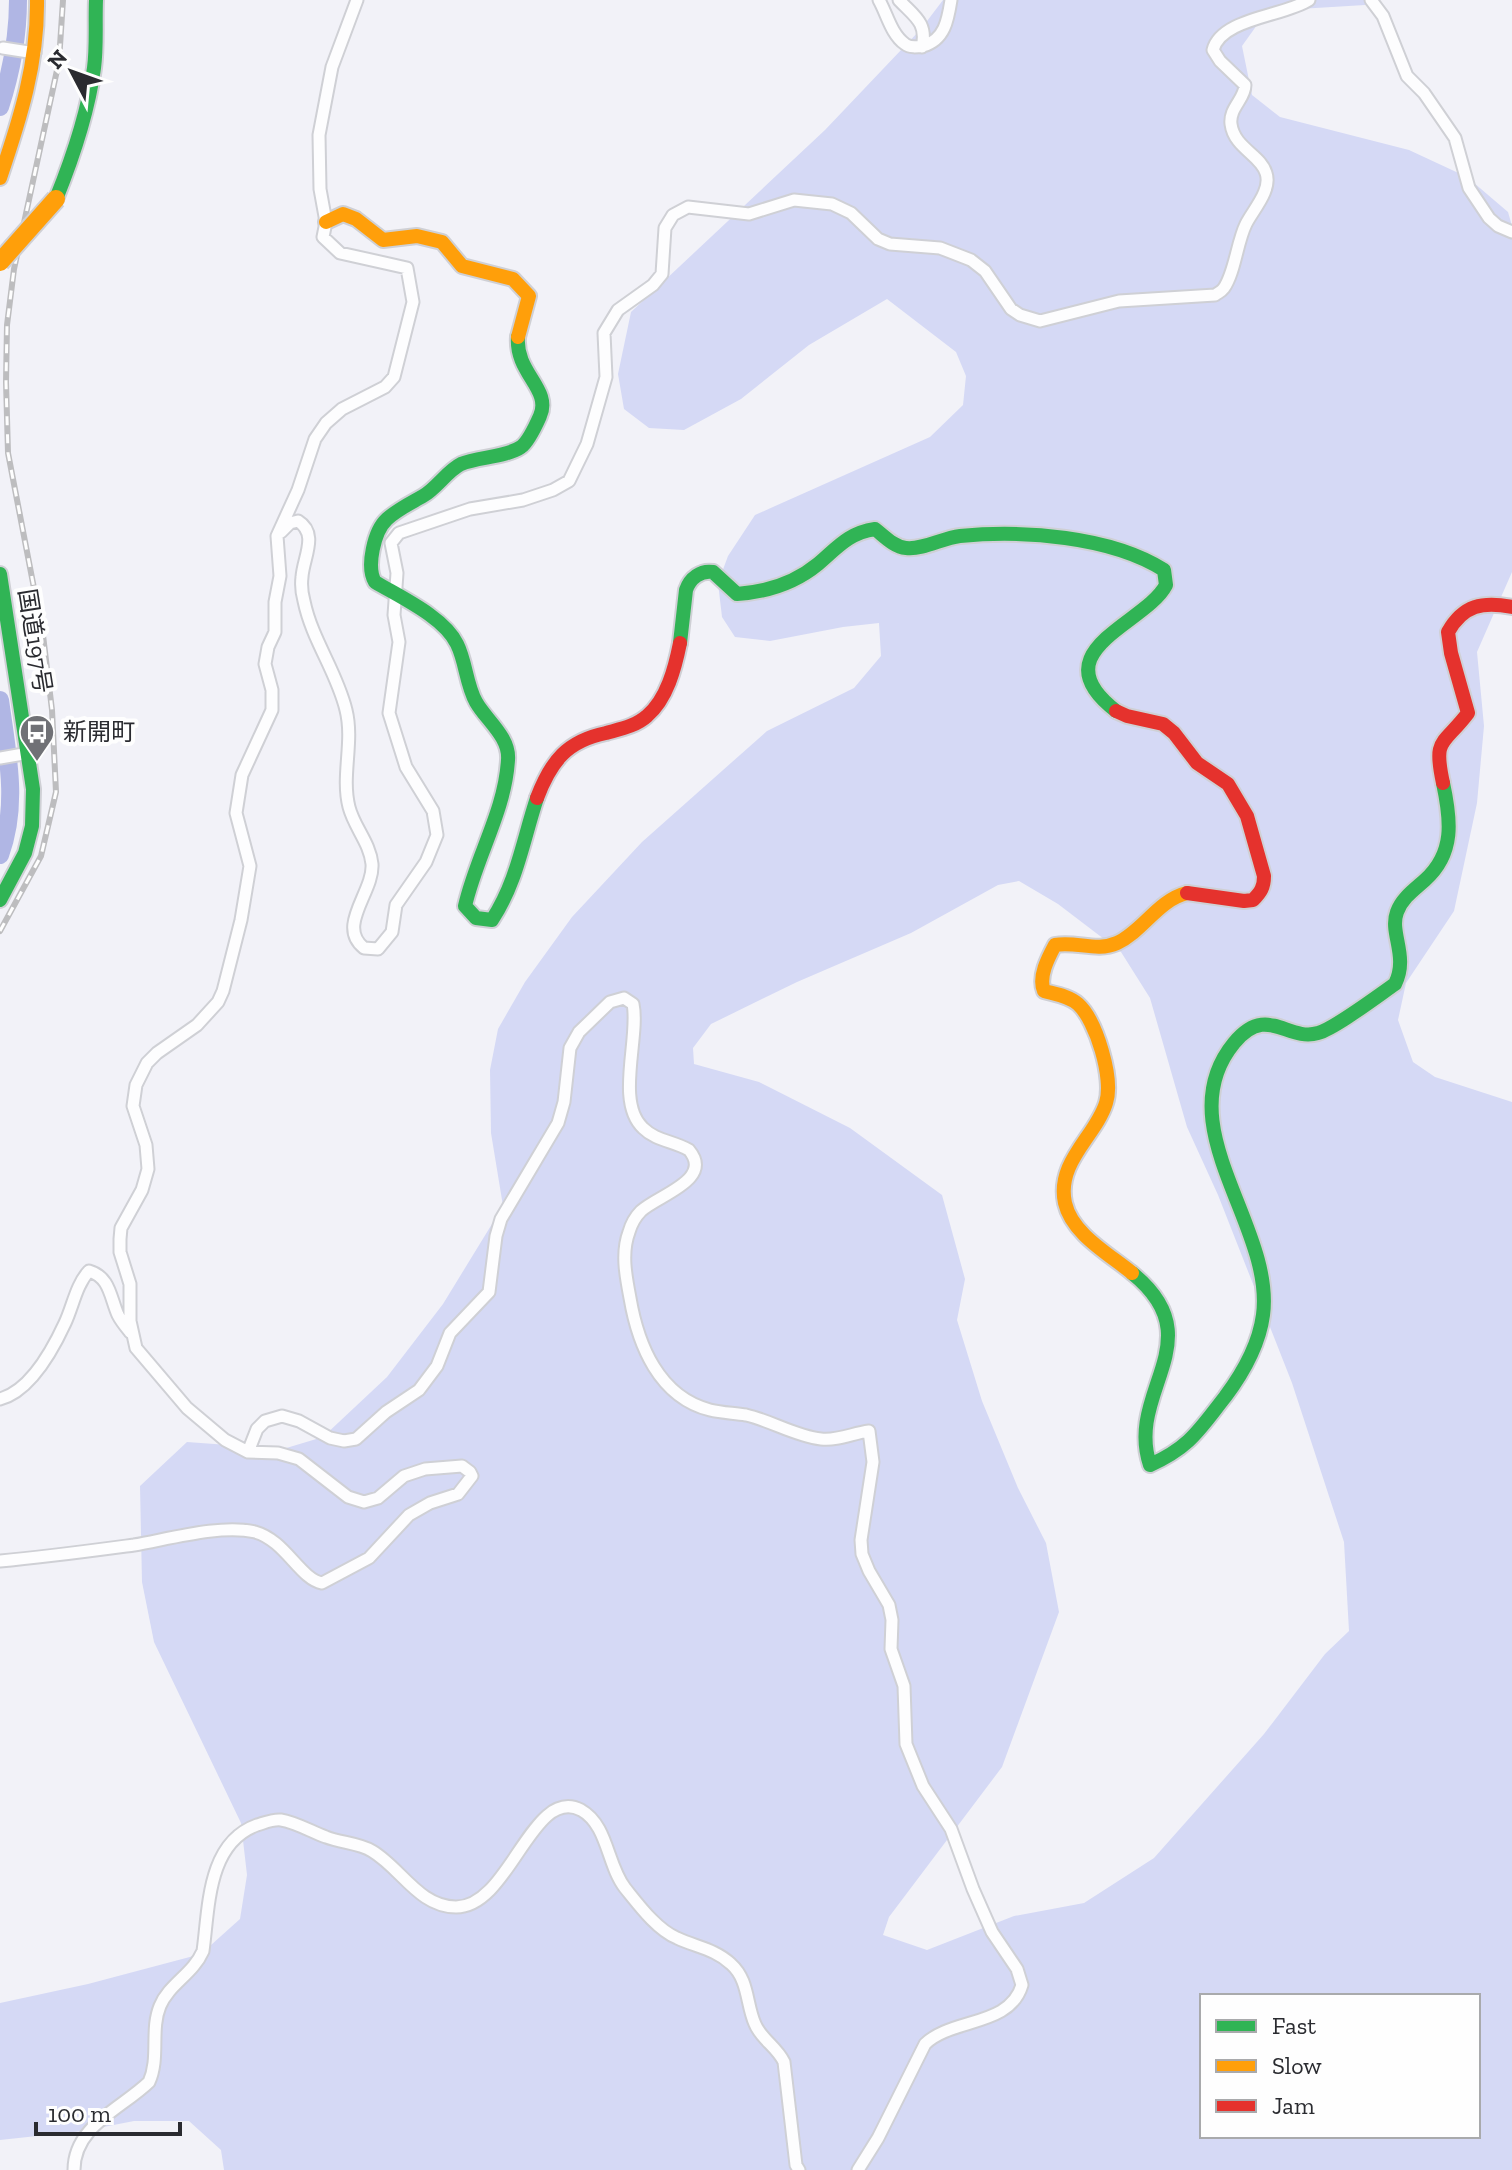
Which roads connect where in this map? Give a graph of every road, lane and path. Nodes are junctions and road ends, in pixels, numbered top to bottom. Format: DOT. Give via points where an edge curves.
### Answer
graph roads {
  1 [pos="37,0"];
  2 [pos="96,0"];
  3 [pos="357,0"];
  4 [pos="879,0"];
  5 [pos="899,0"];
  6 [pos="951,0"];
  7 [pos="1309,0"];
  8 [pos="1371,0"];
  9 [pos="922,47"];
  10 [pos="3,48"];
  11 [pos="31,53"];
  12 [pos="0,178"];
  13 [pos="326,222"];
  14 [pos="1512,232"];
  15 [pos="0,262"];
  16 [pos="277,536"];
  17 [pos="0,574"];
  18 [pos="396,594"];
  19 [pos="1512,607"];
  20 [pos="25,754"];
  21 [pos="0,758"];
  22 [pos="0,900"];
  23 [pos="132,1336"];
  24 [pos="0,1399"];
  25 [pos="248,1452"];
  26 [pos="0,1561"];
  27 [pos="74,2170"];
  28 [pos="799,2170"];
  29 [pos="858,2170"];
  1 -- 11 [label="main road"];
  2 -- 15 [label="main road, bridge" via="95,65 71,164 56,199"];
  3 -- 13 [label="street" via="332,67 319,135"];
  4 -- 9 [label="street" via="904,44"];
  5 -- 9 [label="street" via="923,26"];
  6 -- 9 [label="street" via="942,33"];
  7 -- 18 [label="street" via="1231,29 1215,43 1214,54 1245,85 1231,113 1232,129 1267,175 1223,290 1215,295 1119,301 1040,321 1011,309 971,260 940,248 890,244 832,204 794,200 749,214 688,207 673,215 665,228 662,274 618,310 604,333 602,392 587,444 569,481 523,500 470,509 399,533 391,543"];
  8 -- 14 [label="street" via="1407,76 1455,138 1469,188 1489,218"];
  10 -- 11 [label="street"];
  11 -- 12 [label="main road" via="25,104"];
  13 -- 16 [label="street" via="323,237 340,253 407,268 413,302 394,377 326,423"];
  13 -- 18 [label="main road" via="343,214 383,240 417,236 442,242 462,266 513,279 529,296 518,352 545,398 545,410 520,448 459,465 384,521 371,555 371,575 381,588"];
  16 -- 18 [label="street" via="298,521 307,532 303,597 346,710 348,806 372,865 354,936 372,950 388,939 396,905 426,862 437,835 433,811 406,767 389,713 399,642"];
  16 -- 23 [label="street" via="275,632 265,664 272,710 242,775 236,813 250,866 232,960 212,1010 157,1053 140,1074 134,1094 135,1117 149,1159 146,1181 120,1239 130,1284"];
  17 -- 20 [label="main road, 国道197号"];
  18 -- 19 [label="main road" via="439,623 458,645 476,703 498,730 509,756 500,804 465,906 481,922 492,920 504,905 536,793 563,751 590,737 634,727 655,709 679,648 687,585 698,575 715,571 737,594 755,594 800,576 857,531 875,529 907,548 958,536 1072,539 1141,557 1164,570 1162,593 1096,649 1089,672 1094,688 1118,714 1165,725 1203,769 1235,792 1264,868 1264,885 1253,900 1243,902 1181,895 1109,946 1068,941 1055,945 1041,984 1044,991 1081,1005 1099,1041 1105,1076 1107,1102 1068,1174 1066,1210 1153,1293 1168,1323 1168,1351 1143,1439 1150,1465 1186,1445 1226,1396 1249,1360 1264,1312 1260,1268 1213,1119 1212,1084 1219,1063 1228,1048 1257,1025 1319,1033 1401,975 1396,910 1445,855 1450,833 1439,746 1468,713 1448,632 1468,606 1493,602"];
  20 -- 21 [label="street"];
  20 -- 22 [label="main road, 国道197号" via="33,789 32,826 25,853"];
  23 -- 24 [label="street" via="105,1280 89,1271 51,1350 25,1383"];
  23 -- 25 [label="street" via="143,1358 187,1408"];
  25 -- 26 [label="street" via="299,1459 348,1497 364,1502 425,1469 462,1466 472,1476 458,1494 409,1515 369,1558 322,1583 311,1579 267,1536 252,1531"];
  25 -- 29 [label="street" via="257,1429 282,1416 330,1438 356,1439 429,1380 450,1333 489,1292 501,1219 558,1123 570,1048 610,1002 624,998 633,1004 630,1074 635,1115 644,1130 689,1150 696,1165 684,1184 641,1211 628,1233 631,1306 650,1361 675,1393 710,1410 746,1415 822,1439 869,1431 873,1462 862,1554 889,1605 891,1649 904,1686 906,1744 923,1786 951,1829 992,1932 1022,1985 1012,2003 925,2044"];
  27 -- 28 [label="street" via="78,2144 88,2130 149,2082 159,2007 198,1963 216,1867 250,1828 281,1820 365,1848 423,1895 461,1907 484,1896 515,1861 535,1827 559,1808 579,1809 591,1818 615,1873 661,1927 674,1938 715,1951 739,1972 757,2029 784,2062"];
}
